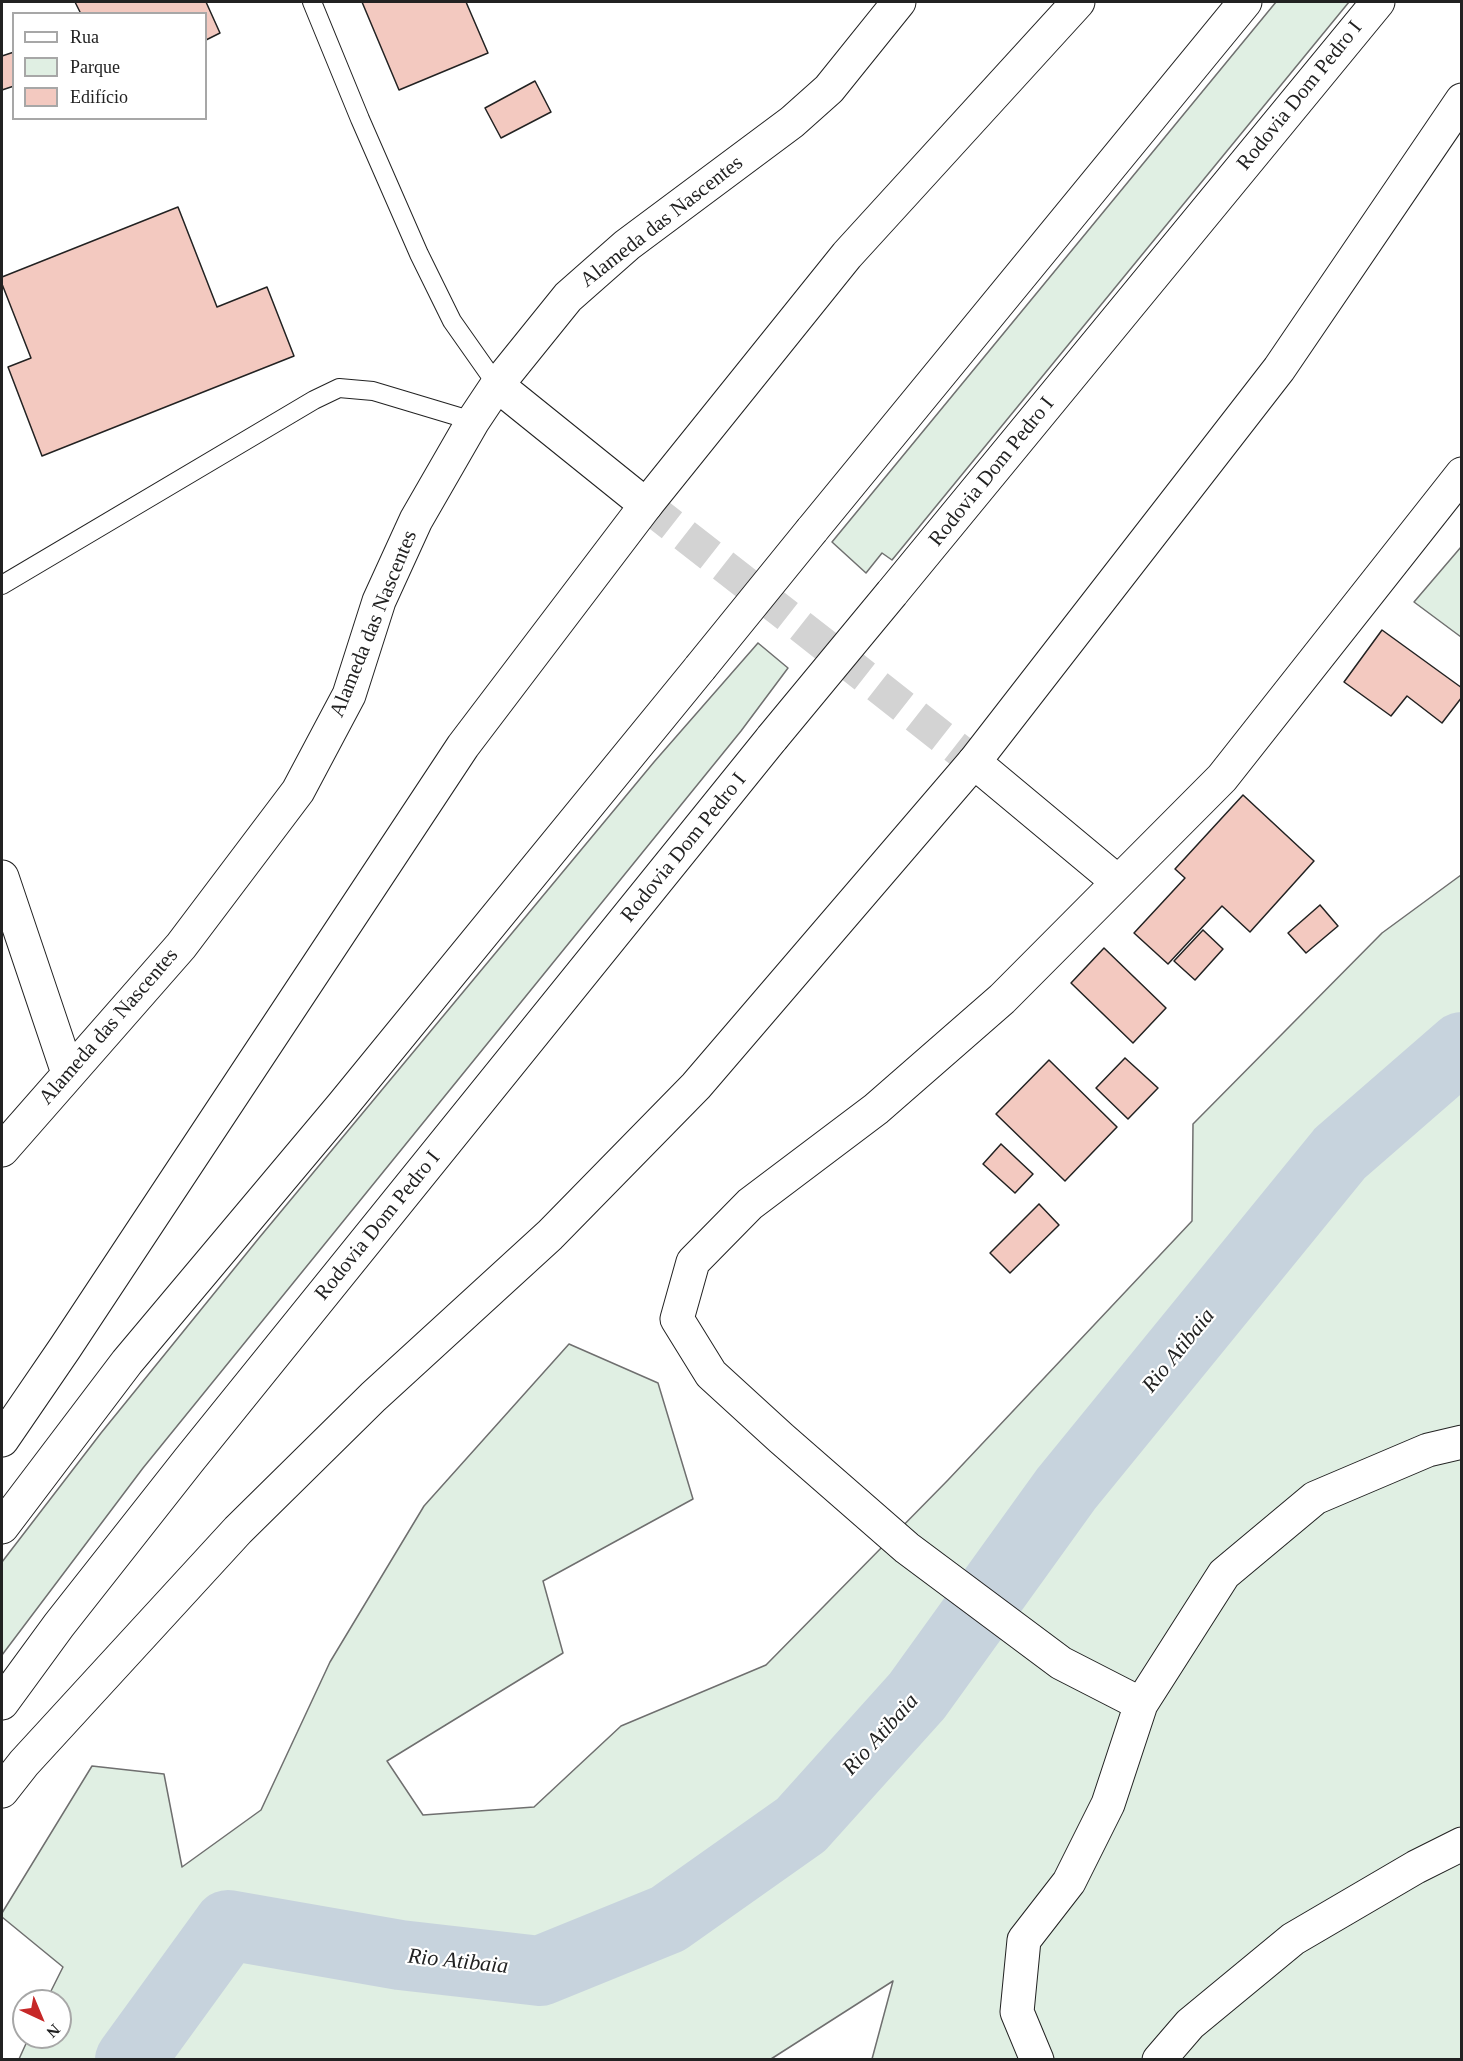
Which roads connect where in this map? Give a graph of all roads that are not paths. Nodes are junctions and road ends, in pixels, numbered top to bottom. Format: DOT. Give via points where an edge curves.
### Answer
graph roads {
  1 [pos="312,2"];
  2 [pos="899,2"];
  3 [pos="1078,2"];
  4 [pos="1245,2"];
  5 [pos="1378,2"];
  6 [pos="1461,99"];
  7 [pos="497,385"];
  8 [pos="473,421"];
  9 [pos="1461,474"];
  10 [pos="646,505"];
  11 [pos="2,585"];
  12 [pos="974,762"];
  13 [pos="2,877"];
  14 [pos="1118,882"];
  15 [pos="68,1073"];
  16 [pos="2,1150"];
  17 [pos="2,1440"];
  18 [pos="1461,1442"];
  19 [pos="2,1527"];
  20 [pos="2,1704"];
  21 [pos="1141,1704"];
  22 [pos="2,1791"];
  23 [pos="1461,1844"];
  24 [pos="1037,2060"];
  25 [pos="1159,2060"];
  1 -- 7 [label="lane" via="419,254 452,321"];
  2 -- 7 [label="main road, Alameda das Nascentes" via="829,88 792,122 627,244 568,297"];
  3 -- 10 [label="main road" via="847,255"];
  4 -- 19 [label="main road, bridge" via="342,1106 127,1362"];
  5 -- 20 [label="main road, Rodovia Dom Pedro I, bridge" via="772,738 189,1460"];
  6 -- 12 [label="main road" via="1279,369"];
  7 -- 8 [label="main road, Alameda das Nascentes"];
  7 -- 10 [label="main road"];
  8 -- 11 [label="lane" via="374,391 339,388"];
  8 -- 15 [label="main road, Alameda das Nascentes" via="416,520 379,601 349,695 298,791 181,946"];
  9 -- 14 [label="main road" via="1222,778"];
  10 -- 17 [label="main road" via="464,746"];
  12 -- 14 [label="main road"];
  12 -- 22 [label="main road" via="696,1086 550,1235 373,1397 238,1530 24,1762"];
  13 -- 15 [label="main road"];
  14 -- 21 [label="main road" via="1002,999 876,1109 750,1204 693,1262 677,1319 711,1374 908,1548 1061,1663"];
  15 -- 16 [label="main road, Alameda das Nascentes"];
  18 -- 21 [label="main road" via="1428,1450 1315,1498 1224,1574"];
  21 -- 24 [label="main road" via="1108,1804 1069,1882 1024,1940 1017,2012"];
  23 -- 25 [label="main road" via="1293,1939 1190,2024"];
}
